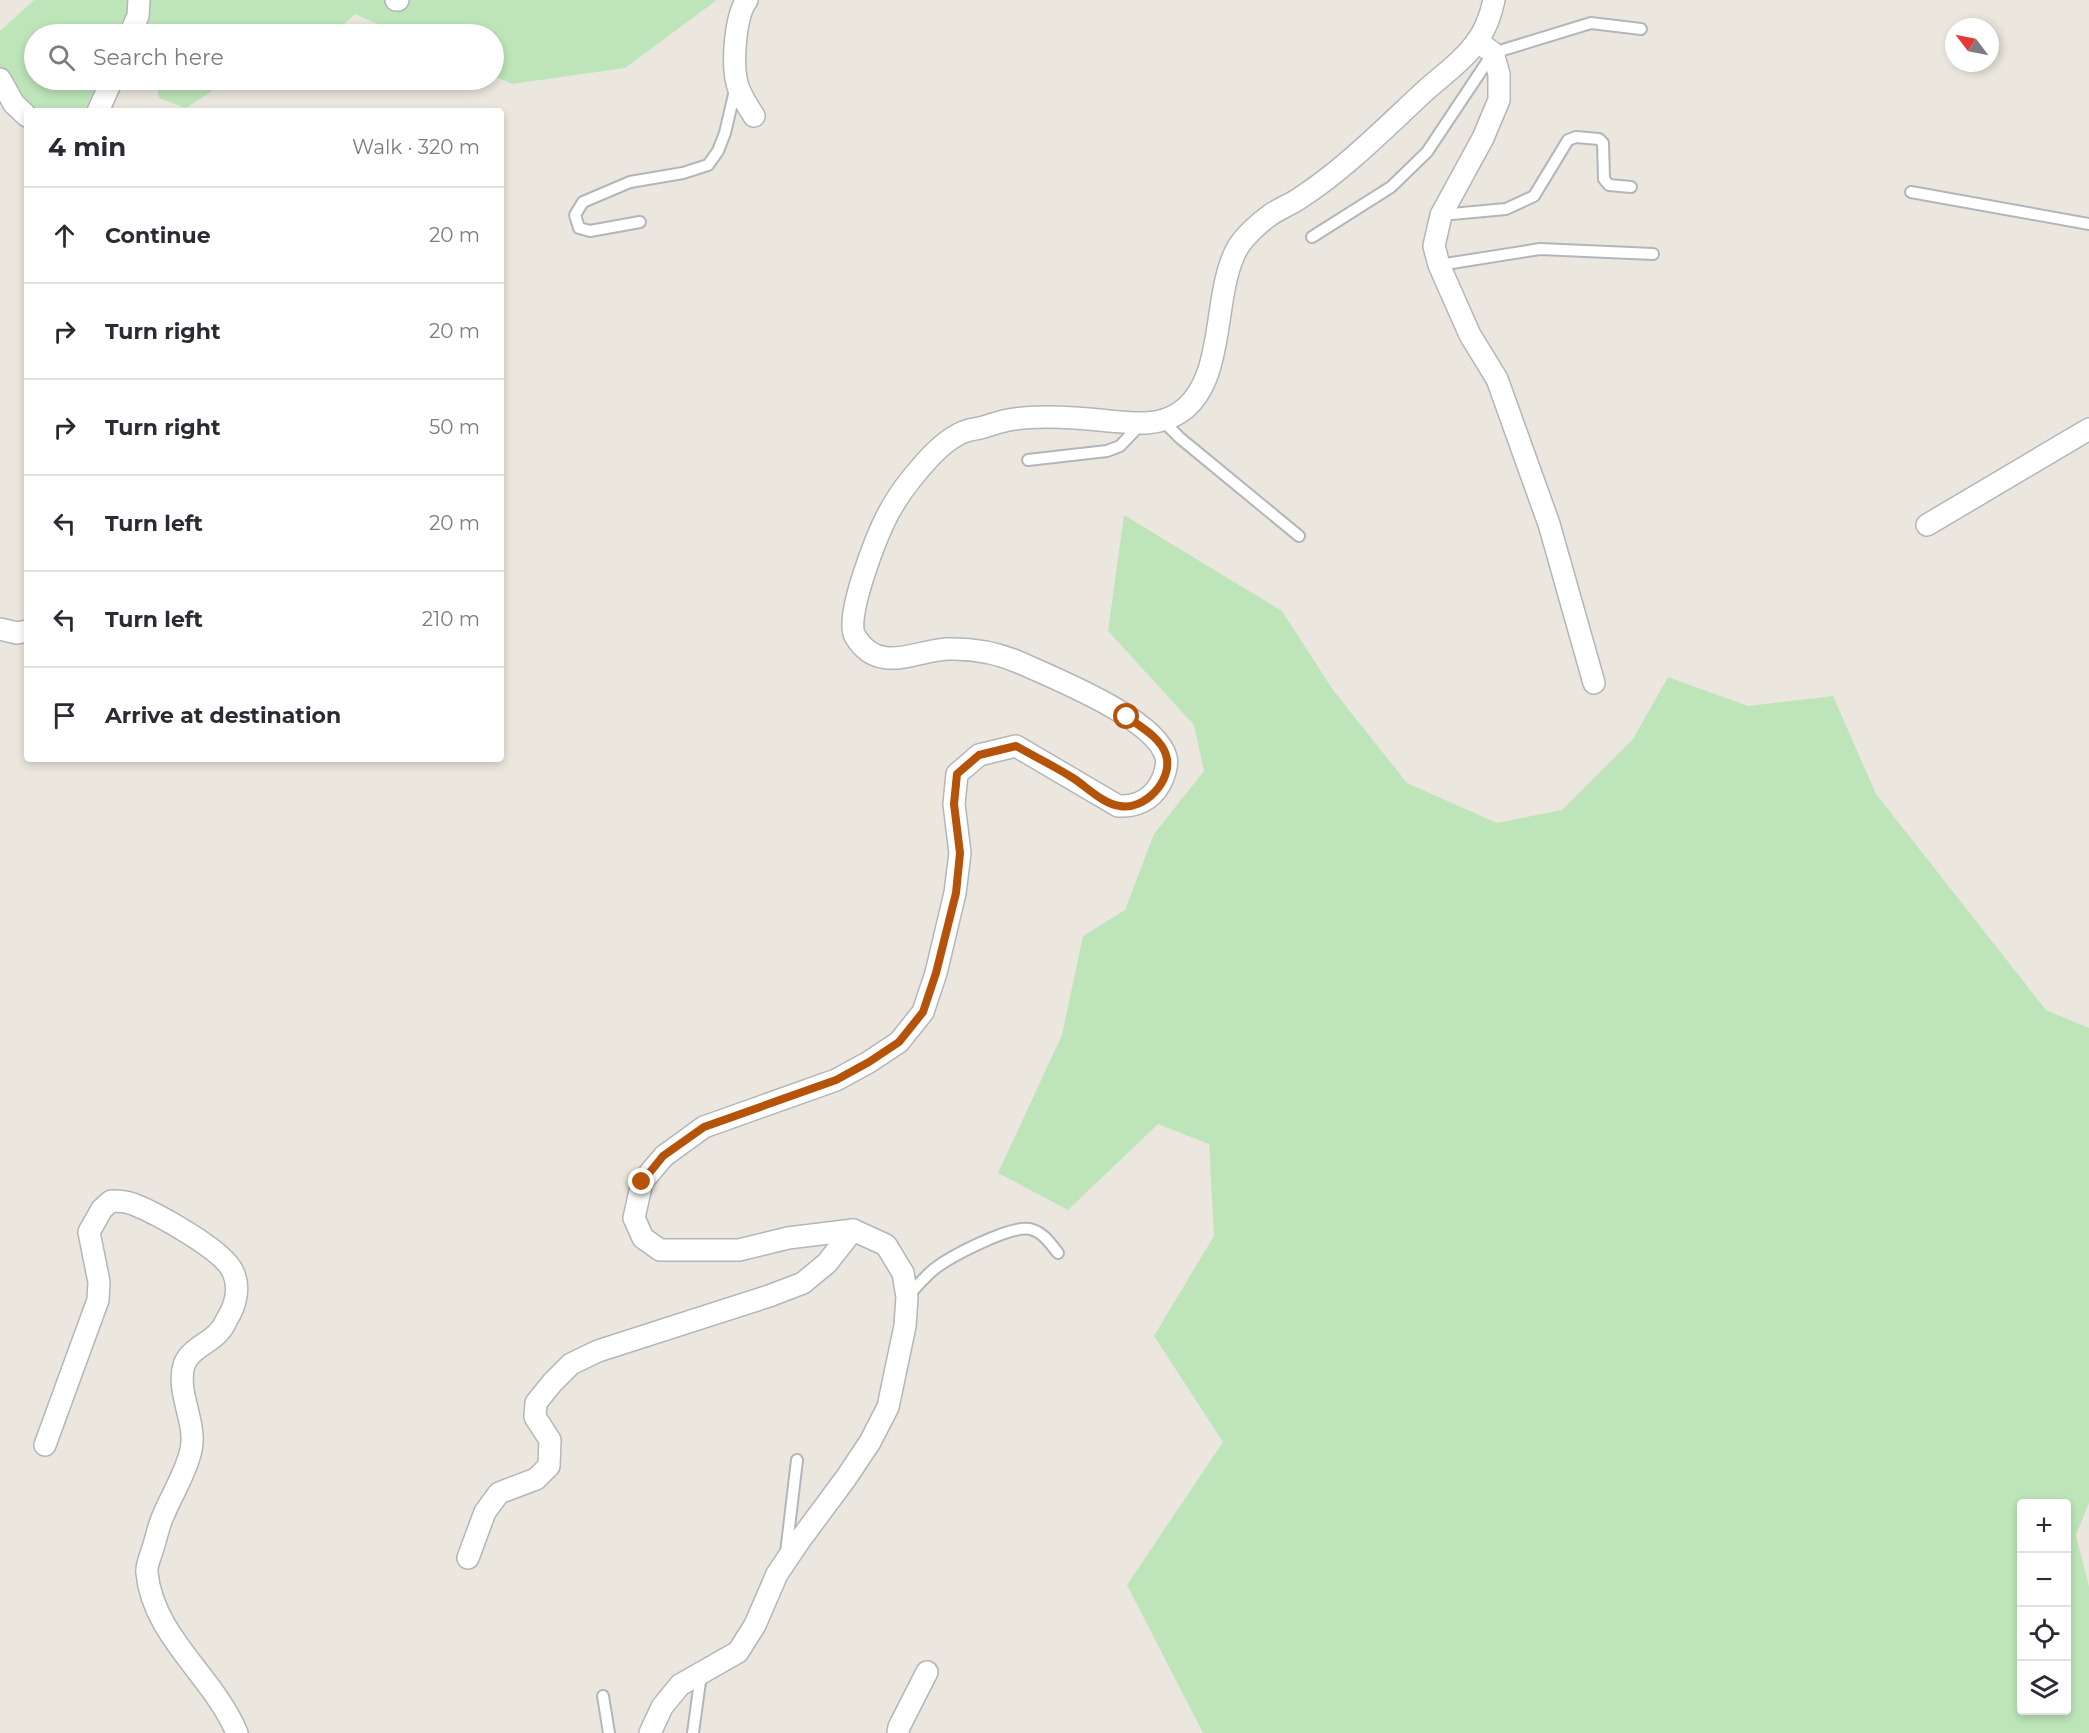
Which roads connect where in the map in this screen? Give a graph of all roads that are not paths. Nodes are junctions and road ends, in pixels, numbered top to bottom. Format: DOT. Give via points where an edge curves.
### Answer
graph roads {
  1 [pos="139,0"];
  2 [pos="747,0"];
  3 [pos="1494,0"];
  4 [pos="134,24"];
  5 [pos="1641,29"];
  6 [pos="1485,47"];
  7 [pos="0,80"];
  8 [pos="737,83"];
  9 [pos="107,90"];
  10 [pos="99,108"];
  11 [pos="24,113"];
  12 [pos="754,116"];
  13 [pos="1631,187"];
  14 [pos="1911,192"];
  15 [pos="1441,215"];
  16 [pos="640,222"];
  17 [pos="2089,224"];
  18 [pos="1312,237"];
  19 [pos="1653,254"];
  20 [pos="1439,265"];
  21 [pos="1162,421"];
  22 [pos="1142,424"];
  23 [pos="2089,429"];
  24 [pos="1028,460"];
  25 [pos="1927,525"];
  26 [pos="1299,536"];
  27 [pos="0,629"];
  28 [pos="24,632"];
  29 [pos="1594,682"];
  30 [pos="853,1230"];
  31 [pos="1058,1253"];
  32 [pos="907,1297"];
  33 [pos="45,1445"];
  34 [pos="797,1460"];
  35 [pos="468,1558"];
  36 [pos="785,1562"];
  37 [pos="927,1672"];
  38 [pos="701,1674"];
  39 [pos="603,1695"];
  40 [pos="237,1733"];
  41 [pos="609,1733"];
  42 [pos="650,1733"];
  43 [pos="693,1733"];
  44 [pos="898,1733"];
  1 -- 4 [label="street"];
  2 -- 8 [label="street" via="742,6 735,44"];
  3 -- 6 [label="street"];
  5 -- 6 [label="lane" via="1591,23"];
  6 -- 15 [label="street" via="1499,74 1499,100 1484,138"];
  6 -- 18 [label="lane" via="1427,152 1391,188"];
  6 -- 21 [label="street" via="1345,164 1268,216 1239,245 1226,276 1210,368 1189,404"];
  7 -- 11 [label="street"];
  8 -- 12 [label="street"];
  8 -- 16 [label="lane" via="725,133 708,165 630,182 583,202 575,215 579,228 590,231"];
  9 -- 10 [label="street"];
  13 -- 15 [label="lane" via="1609,185 1604,179 1603,143 1576,136 1568,140 1534,196 1506,209"];
  14 -- 17 [label="lane"];
  15 -- 20 [label="street" via="1434,246"];
  19 -- 20 [label="lane" via="1540,249"];
  20 -- 29 [label="street" via="1470,336 1497,379 1549,524"];
  21 -- 22 [label="street"];
  21 -- 26 [label="lane"];
  22 -- 24 [label="lane" via="1120,446 1107,452"];
  22 -- 30 [label="street" via="1015,419 961,433 945,443 907,484 877,536 852,612 852,633 866,651 888,659 944,649 1000,654 1104,702 1152,734 1166,755 1159,787 1144,801 1131,807 1118,806 1016,746 979,755 957,774 954,804 960,853 956,893 923,1012 899,1042 869,1062 836,1080 704,1127 663,1156 642,1182 634,1218 643,1238 660,1250 739,1250 788,1238"];
  23 -- 25 [label="street"];
  27 -- 28 [label="street"];
  30 -- 32 [label="street" via="886,1245 903,1273"];
  30 -- 35 [label="street" via="826,1263 803,1282 598,1351 572,1364 536,1403 534,1417 550,1440 549,1466 536,1479 500,1493 485,1512"];
  31 -- 32 [label="lane" via="1043,1235 1018,1228 957,1254 933,1270"];
  32 -- 36 [label="street" via="888,1407 870,1442"];
  33 -- 40 [label="street" via="98,1300 99,1282 89,1232 102,1209 111,1201 130,1203 165,1219 224,1258 236,1282 236,1298 218,1333 188,1356 184,1365 193,1438 191,1452 162,1518 146,1570 153,1602 169,1632 213,1691"];
  34 -- 36 [label="lane"];
  36 -- 38 [label="street" via="738,1652"];
  37 -- 44 [label="street"];
  38 -- 42 [label="street" via="680,1684 662,1707"];
  38 -- 43 [label="lane"];
  39 -- 41 [label="lane"];
}
